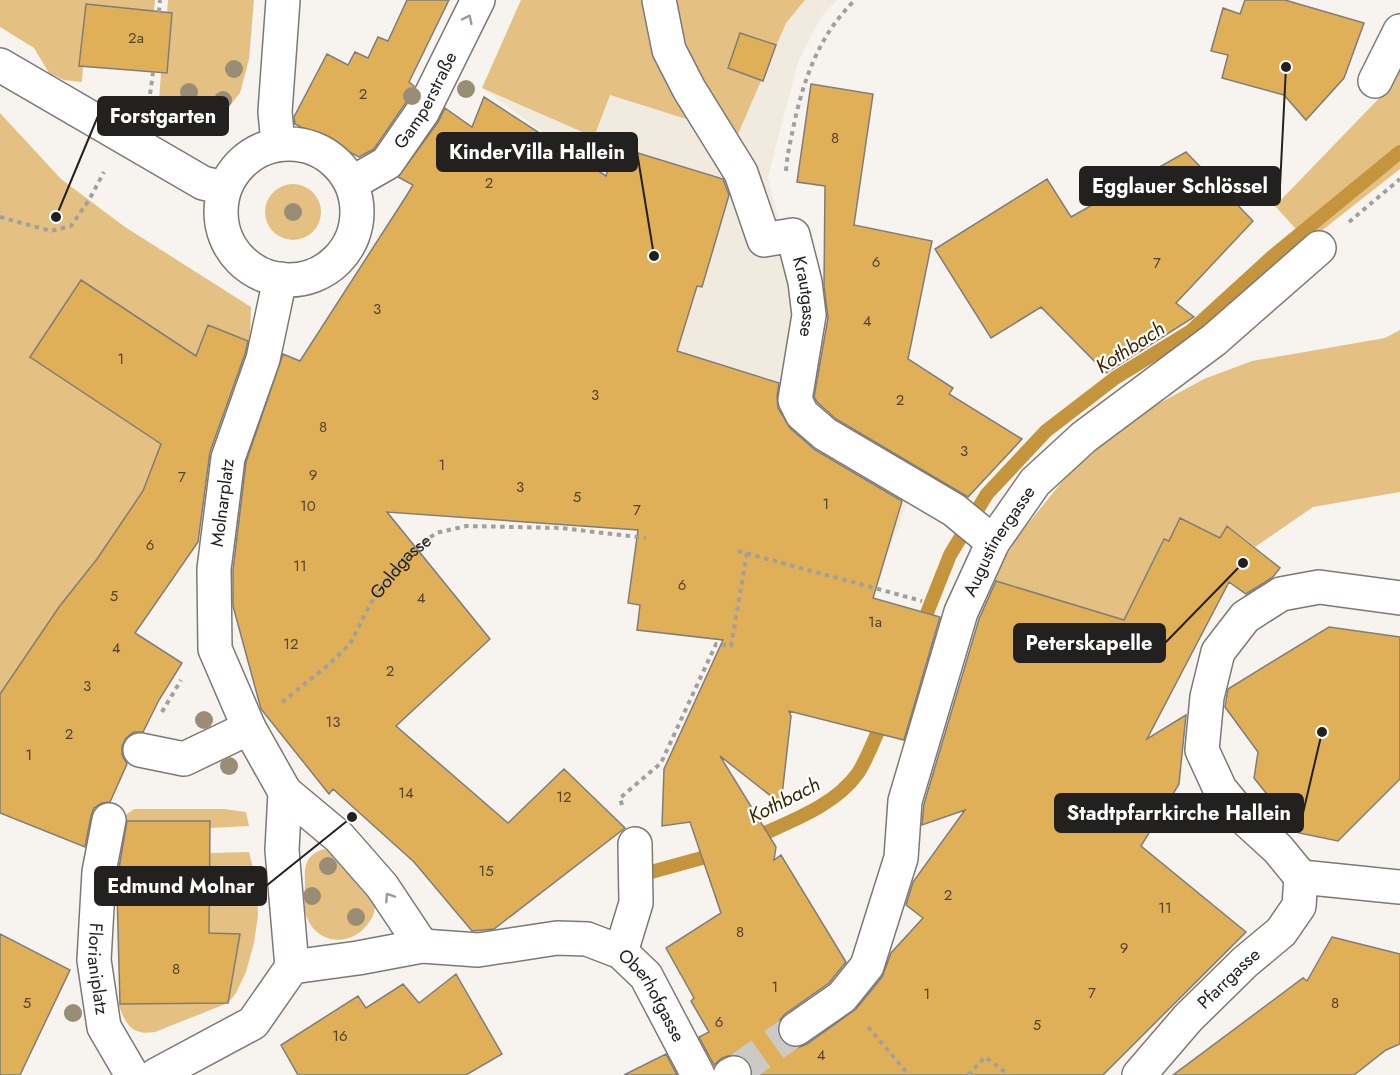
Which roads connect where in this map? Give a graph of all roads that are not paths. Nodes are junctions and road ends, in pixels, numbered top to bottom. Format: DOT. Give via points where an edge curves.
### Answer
graph roads {
  1 [pos="283,0"];
  2 [pos="478,0"];
  3 [pos="659,0"];
  4 [pos="1400,31"];
  5 [pos="0,64"];
  6 [pos="1375,81"];
  7 [pos="278,143"];
  8 [pos="352,183"];
  9 [pos="224,188"];
  10 [pos="1319,248"];
  11 [pos="280,279"];
  12 [pos="988,538"];
  13 [pos="1400,598"];
  14 [pos="249,728"];
  15 [pos="140,750"];
  16 [pos="285,792"];
  17 [pos="109,820"];
  18 [pos="635,843"];
  19 [pos="1301,877"];
  20 [pos="1400,886"];
  21 [pos="422,946"];
  22 [pos="621,952"];
  23 [pos="292,967"];
  24 [pos="796,1029"];
  25 [pos="132,1075"];
  26 [pos="156,1075"];
  27 [pos="698,1075"];
  28 [pos="1139,1075"];
  1 -- 7 [label="street" via="275,112"];
  8 -- 2 [label="street, Gamperstraße, one-way" via="387,163 423,111"];
  3 -- 12 [label="street, Krautgasse" via="669,50 741,173 765,240 793,235 809,315 795,400 802,414 825,434 954,510"];
  4 -- 6 [label="street"];
  5 -- 9 [label="street" via="203,183"];
  7 -- 8 [label="street" via="329,154"];
  7 -- 9 [label="street" via="234,169"];
  8 -- 11 [label="street" via="359,206 349,248 329,268 305,279"];
  9 -- 11 [label="street" via="221,218 229,245 252,269"];
  10 -- 12 [label="street, Augustinergasse" via="1214,340 1084,437 1035,482"];
  11 -- 14 [label="street, Molnarplatz" via="263,358 228,458 214,569 215,649"];
  12 -- 24 [label="street, Augustinergasse" via="957,623 906,801 901,858 867,966 842,997"];
  13 -- 19 [label="street" via="1319,587 1281,594 1245,617 1218,652 1207,697 1202,750 1220,789"];
  14 -- 15 [label="street" via="184,759"];
  14 -- 16 [label="street, Molnarplatz"];
  21 -- 16 [label="street, Molnarplatz, one-way" via="382,886 346,845"];
  16 -- 23 [label="street" via="282,850"];
  17 -- 25 [label="street, Florianiplatz" via="99,872 94,960 104,1027"];
  18 -- 22 [label="street" via="636,903"];
  19 -- 20 [label="street"];
  19 -- 28 [label="street, Pfarrgasse" via="1299,906 1281,932 1188,1018"];
  21 -- 22 [label="street, Oberhofgasse" via="478,950 557,938 587,939"];
  21 -- 23 [label="street"];
  22 -- 27 [label="street, Oberhofgasse" via="646,976"];
  23 -- 26 [label="street" via="253,1023"];
}
